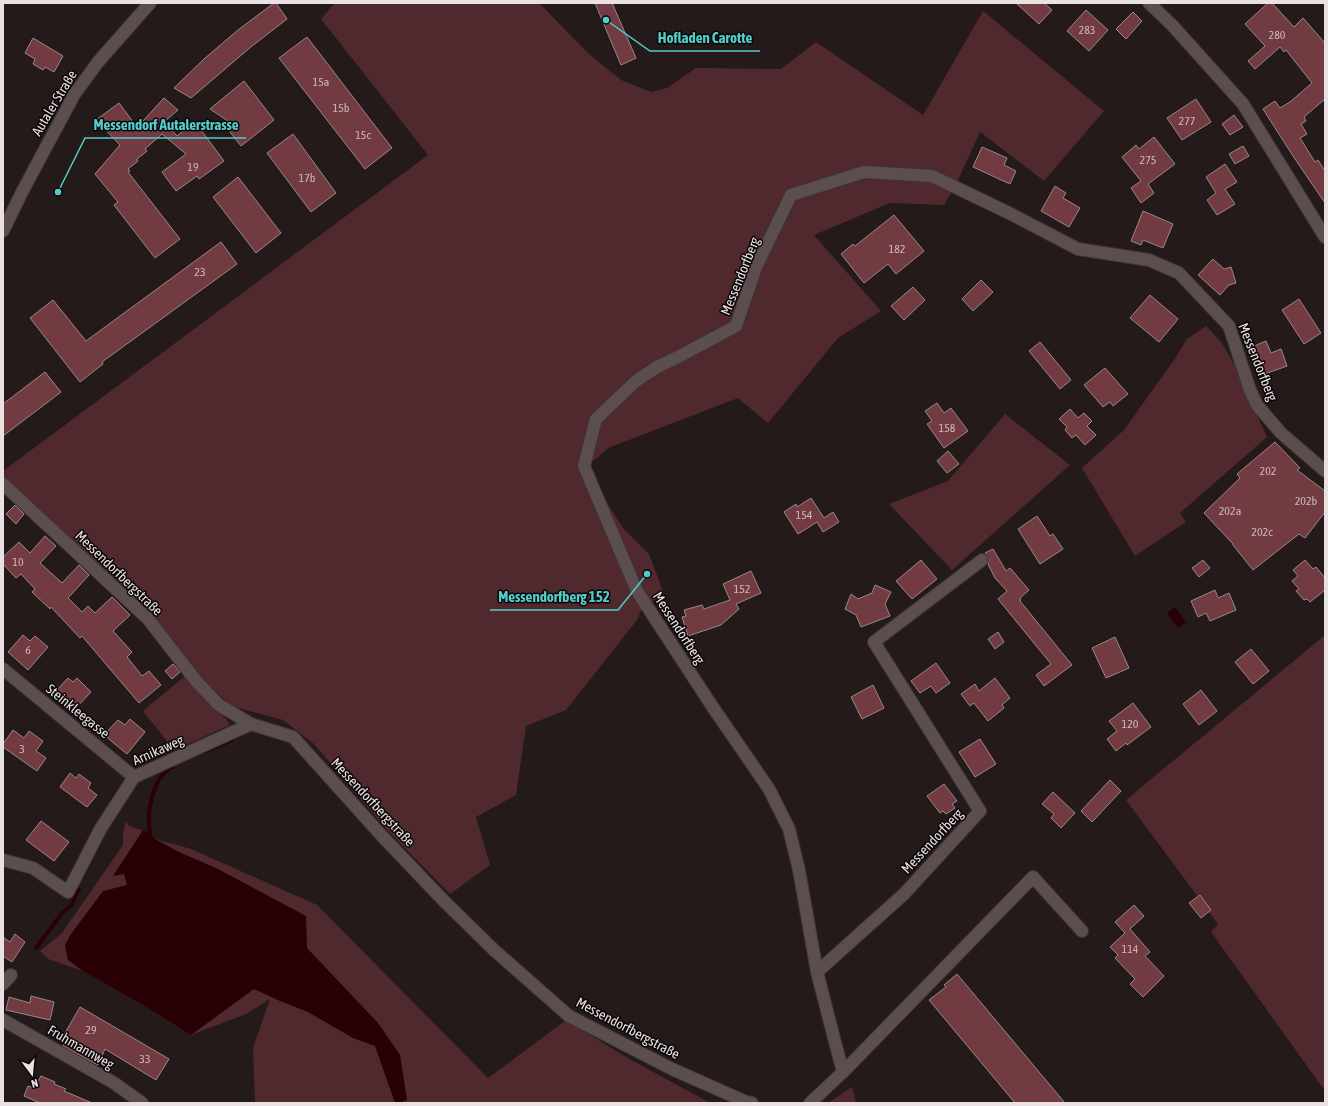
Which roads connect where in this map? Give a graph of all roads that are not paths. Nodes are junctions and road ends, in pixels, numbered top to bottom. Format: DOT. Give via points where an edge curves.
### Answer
graph roads {
  1 [pos="150,3"];
  2 [pos="1149,3"];
  3 [pos="3,232"];
  4 [pos="1325,237"];
  5 [pos="1325,471"];
  6 [pos="3,484"];
  7 [pos="982,560"];
  8 [pos="3,669"];
  9 [pos="251,724"];
  10 [pos="134,777"];
  11 [pos="3,860"];
  12 [pos="1082,931"];
  13 [pos="817,972"];
  14 [pos="11,975"];
  15 [pos="3,984"];
  16 [pos="3,1020"];
  17 [pos="843,1072"];
  18 [pos="142,1103"];
  19 [pos="752,1103"];
  20 [pos="810,1103"];
  1 -- 3 [label="street, Autaler Straße" via="98,62 74,94"];
  2 -- 4 [label="street" via="1243,104"];
  5 -- 13 [label="street, Messendorfberg" via="1281,433 1257,405 1229,326 1179,273 1148,260 1078,249 932,176 864,172 791,196 756,267 736,326 657,367 636,381 596,419 584,466 637,591 769,789 789,829 800,870"];
  6 -- 9 [label="street, Messendorfbergstraße" via="148,619 197,682 219,705"];
  7 -- 13 [label="street, Messendorfberg" via="874,642 980,811 904,894"];
  8 -- 10 [label="street, Steinkleegasse"];
  9 -- 10 [label="street, Arnikaweg"];
  9 -- 19 [label="street, Messendorfbergstraße" via="293,737 444,901 494,950 569,1016 672,1069"];
  10 -- 11 [label="street, Arnikaweg" via="101,828 68,892 33,868"];
  12 -- 17 [label="street" via="1033,877"];
  13 -- 17 [label="street, Messendorfberg"];
  14 -- 15 [label="street"];
  16 -- 18 [label="street, Fruhmannweg" via="114,1083"];
  17 -- 20 [label="street"];
}
